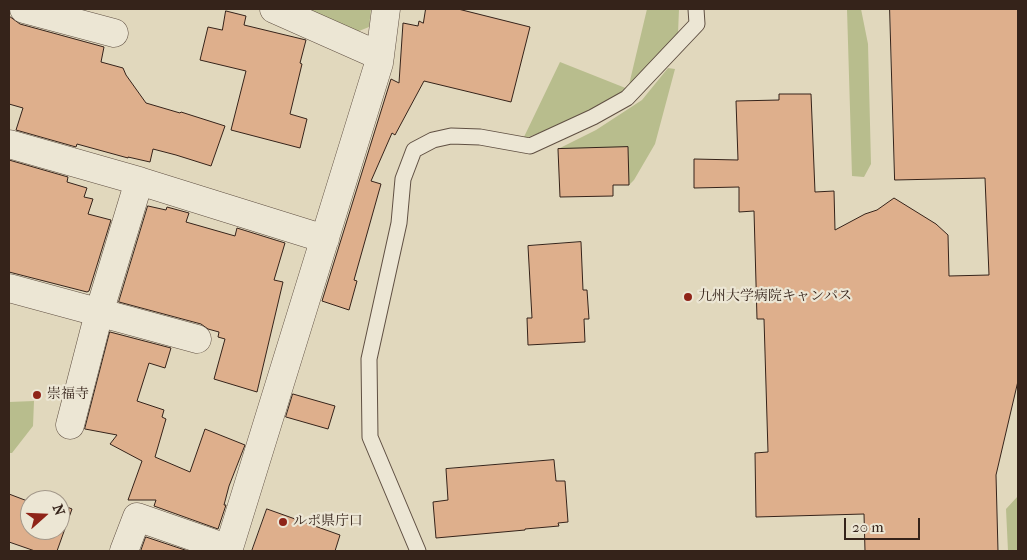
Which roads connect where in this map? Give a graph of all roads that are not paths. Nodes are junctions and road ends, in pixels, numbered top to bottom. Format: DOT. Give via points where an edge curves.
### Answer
graph roads {
  1 [pos="24,9"];
  2 [pos="274,9"];
  3 [pos="386,9"];
  4 [pos="696,9"];
  5 [pos="114,34"];
  6 [pos="380,56"];
  7 [pos="9,144"];
  8 [pos="139,181"];
  9 [pos="325,239"];
  10 [pos="9,288"];
  11 [pos="99,313"];
  12 [pos="197,340"];
  13 [pos="70,424"];
  14 [pos="228,550"];
  15 [pos="124,551"];
  16 [pos="418,551"];
  1 -- 5 [label="street"];
  2 -- 6 [label="street"];
  3 -- 6 [label="street"];
  4 -- 16 [label="lane" via="697,24 661,63 627,98 593,117 530,146 480,137 451,136 433,140 414,150 403,179 399,222 369,359 370,437"];
  6 -- 9 [label="street"];
  7 -- 8 [label="street"];
  8 -- 9 [label="street"];
  8 -- 11 [label="street"];
  9 -- 14 [label="street"];
  10 -- 11 [label="street"];
  11 -- 12 [label="street"];
  11 -- 13 [label="street"];
  14 -- 15 [label="street" via="137,517"];
}
